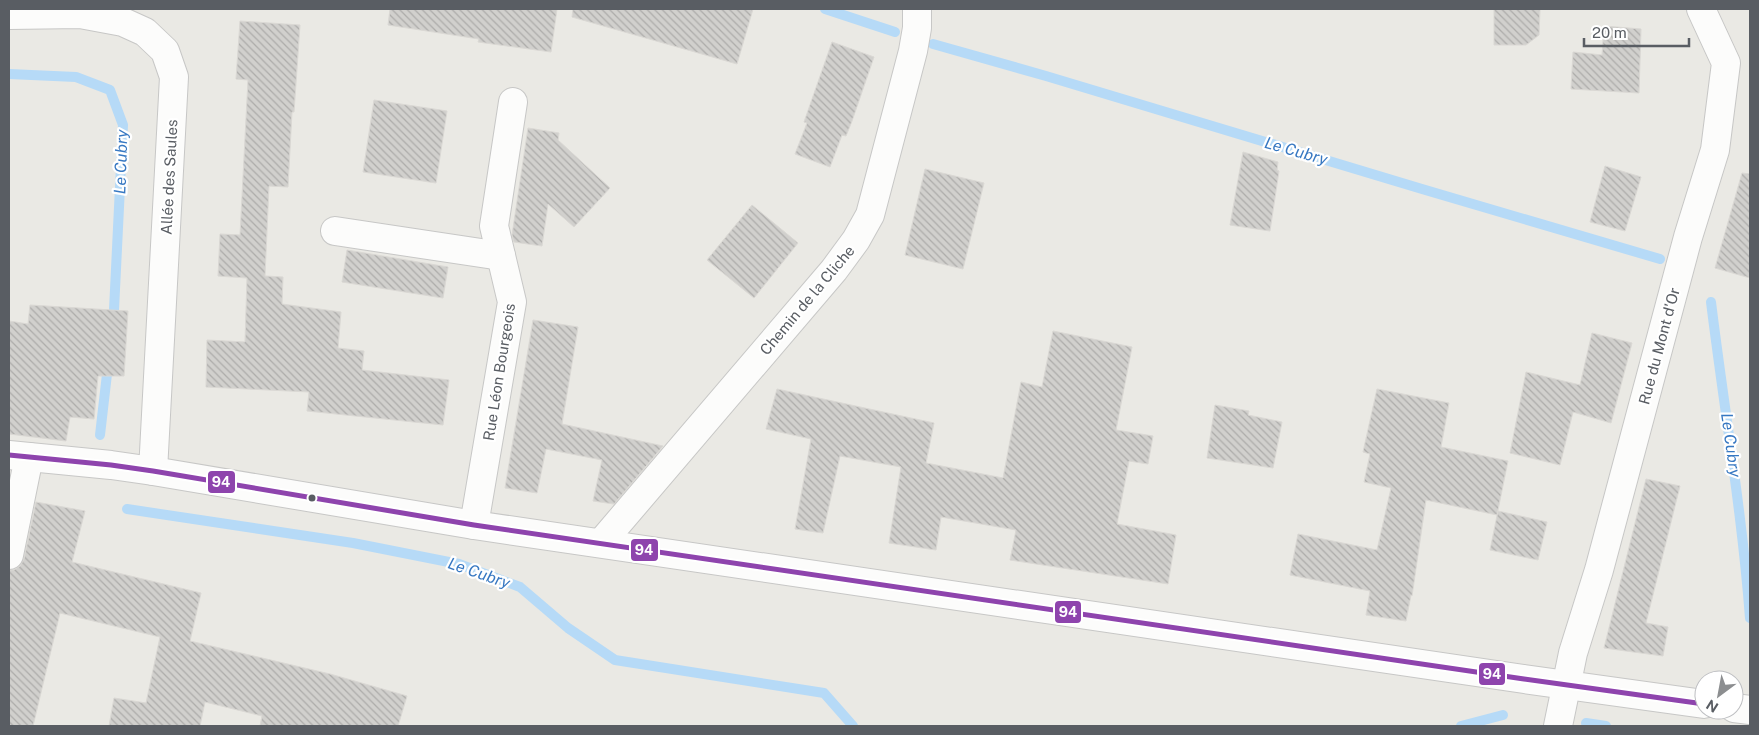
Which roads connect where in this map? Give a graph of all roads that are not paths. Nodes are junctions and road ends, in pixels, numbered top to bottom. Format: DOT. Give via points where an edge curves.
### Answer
graph roads {
  1 [pos="917,9"];
  2 [pos="1701,9"];
  3 [pos="9,15"];
  4 [pos="513,102"];
  5 [pos="335,231"];
  6 [pos="501,256"];
  7 [pos="19,456"];
  8 [pos="153,471"];
  9 [pos="474,525"];
  10 [pos="601,543"];
  11 [pos="9,555"];
  12 [pos="1566,684"];
  13 [pos="1694,703"];
  14 [pos="1558,726"];
  1 -- 10 [label="street, Chemin de la Cliche" via="913,51 870,215 856,240"];
  2 -- 12 [label="street, Rue du Mont d'Or" via="1726,63 1715,150 1688,237"];
  3 -- 8 [label="street, Allée des Saules" via="80,14 122,22 145,32 165,51 174,77"];
  4 -- 6 [label="street, Rue Léon Bourgeois" via="494,226"];
  5 -- 6 [label="street"];
  6 -- 9 [label="street, Rue Léon Bourgeois" via="512,302"];
  7 -- 8 [label="street"];
  7 -- 11 [label="street"];
  8 -- 9 [label="street"];
  9 -- 10 [label="street"];
  10 -- 12 [label="street"];
  12 -- 13 [label="street"];
  12 -- 14 [label="street, Rue du Mont d'Or"];
}
